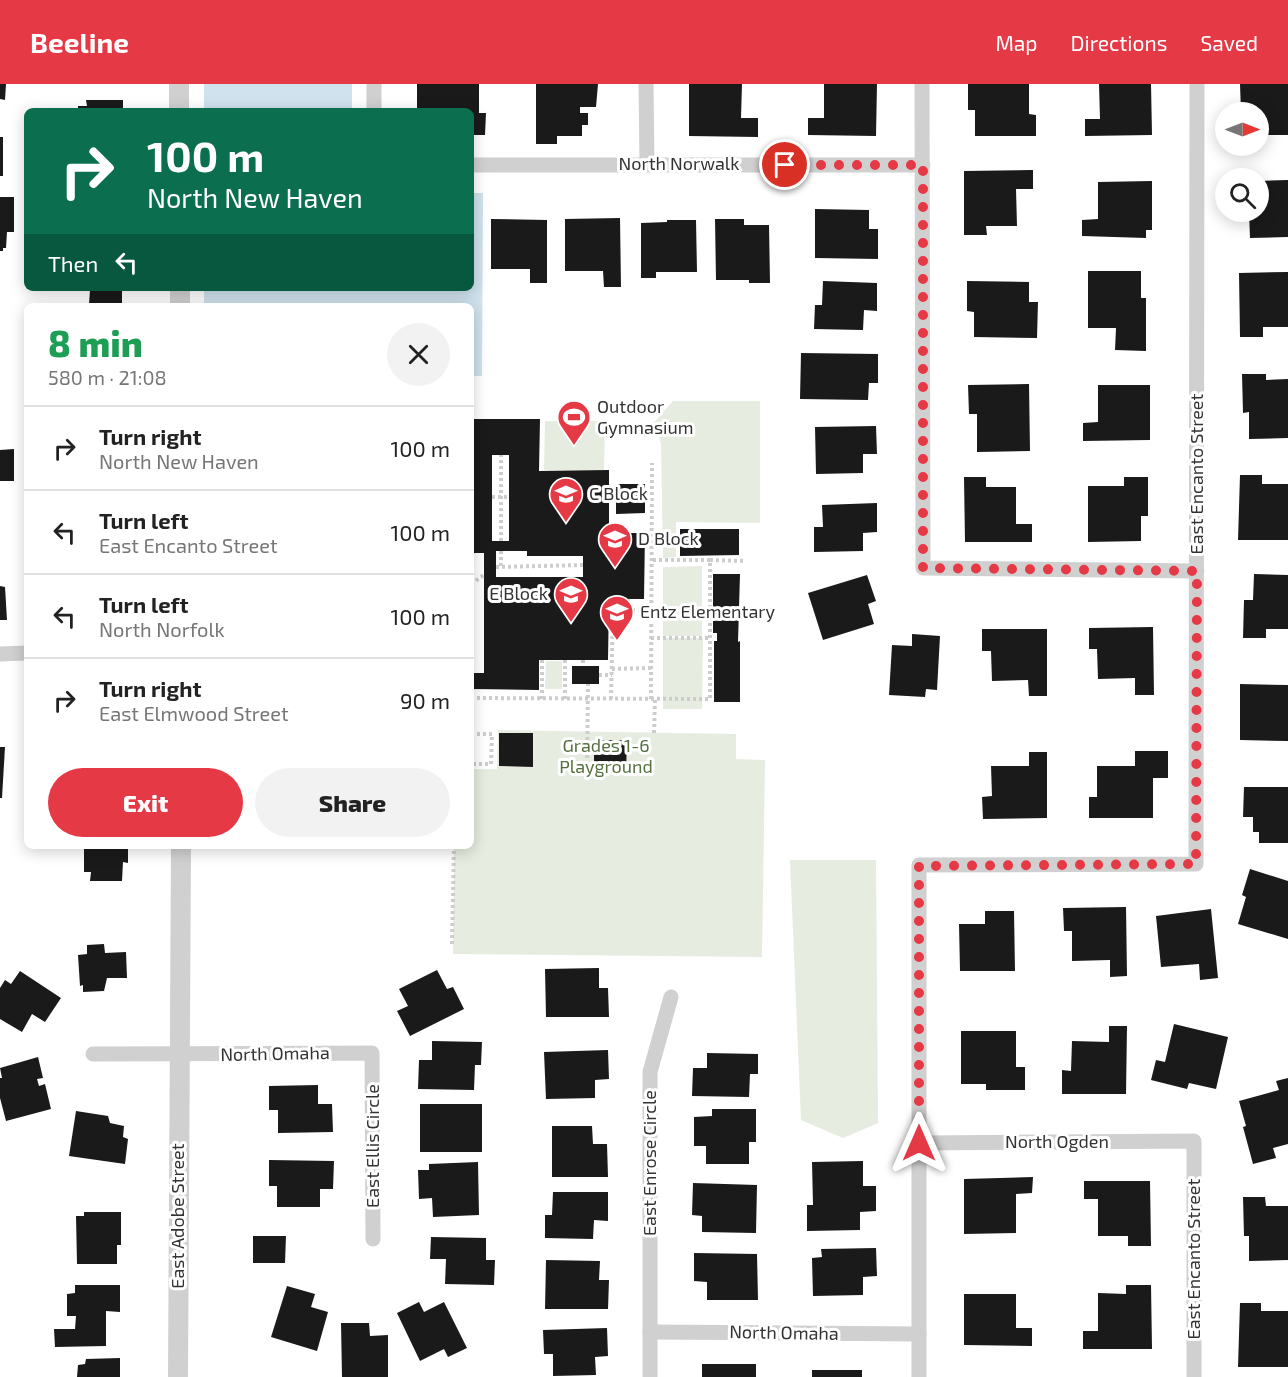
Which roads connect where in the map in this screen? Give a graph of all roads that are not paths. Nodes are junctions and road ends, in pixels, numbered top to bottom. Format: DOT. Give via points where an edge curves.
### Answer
graph roads {
  1 [pos="179,84"];
  2 [pos="374,84"];
  3 [pos="646,84"];
  4 [pos="922,84"];
  5 [pos="1197,84"];
  6 [pos="179,108"];
  7 [pos="375,108"];
  8 [pos="647,164"];
  9 [pos="474,165"];
  10 [pos="923,165"];
  11 [pos="1197,571"];
  12 [pos="24,653"];
  13 [pos="0,654"];
  14 [pos="181,849"];
  15 [pos="671,997"];
  16 [pos="372,1053"];
  17 [pos="93,1054"];
  18 [pos="178,1055"];
  19 [pos="1194,1142"];
  20 [pos="919,1143"];
  21 [pos="373,1239"];
  22 [pos="650,1332"];
  23 [pos="919,1334"];
  24 [pos="178,1377"];
  25 [pos="650,1377"];
  26 [pos="919,1377"];
  27 [pos="1194,1377"];
  1 -- 6 [label="street"];
  2 -- 7 [label="street"];
  3 -- 8 [label="street"];
  4 -- 10 [label="street"];
  5 -- 11 [label="street, East Encanto Street"];
  8 -- 9 [label="street, North Norwalk"];
  8 -- 10 [label="street, North Norwalk"];
  10 -- 11 [label="street" via="923,568"];
  11 -- 20 [label="street, East Encanto Street" via="1196,864 919,866"];
  12 -- 13 [label="street"];
  14 -- 18 [label="street, East Adobe Street"];
  15 -- 22 [label="street, East Enrose Circle" via="650,1072"];
  16 -- 18 [label="street, North Omaha"];
  16 -- 21 [label="street, East Ellis Circle"];
  17 -- 18 [label="street"];
  18 -- 24 [label="street, East Adobe Street"];
  19 -- 20 [label="street, North Ogden"];
  19 -- 27 [label="street, East Encanto Street"];
  20 -- 23 [label="street"];
  22 -- 23 [label="street, North Omaha"];
  22 -- 25 [label="street, East Enrose Circle"];
  23 -- 26 [label="street"];
}
